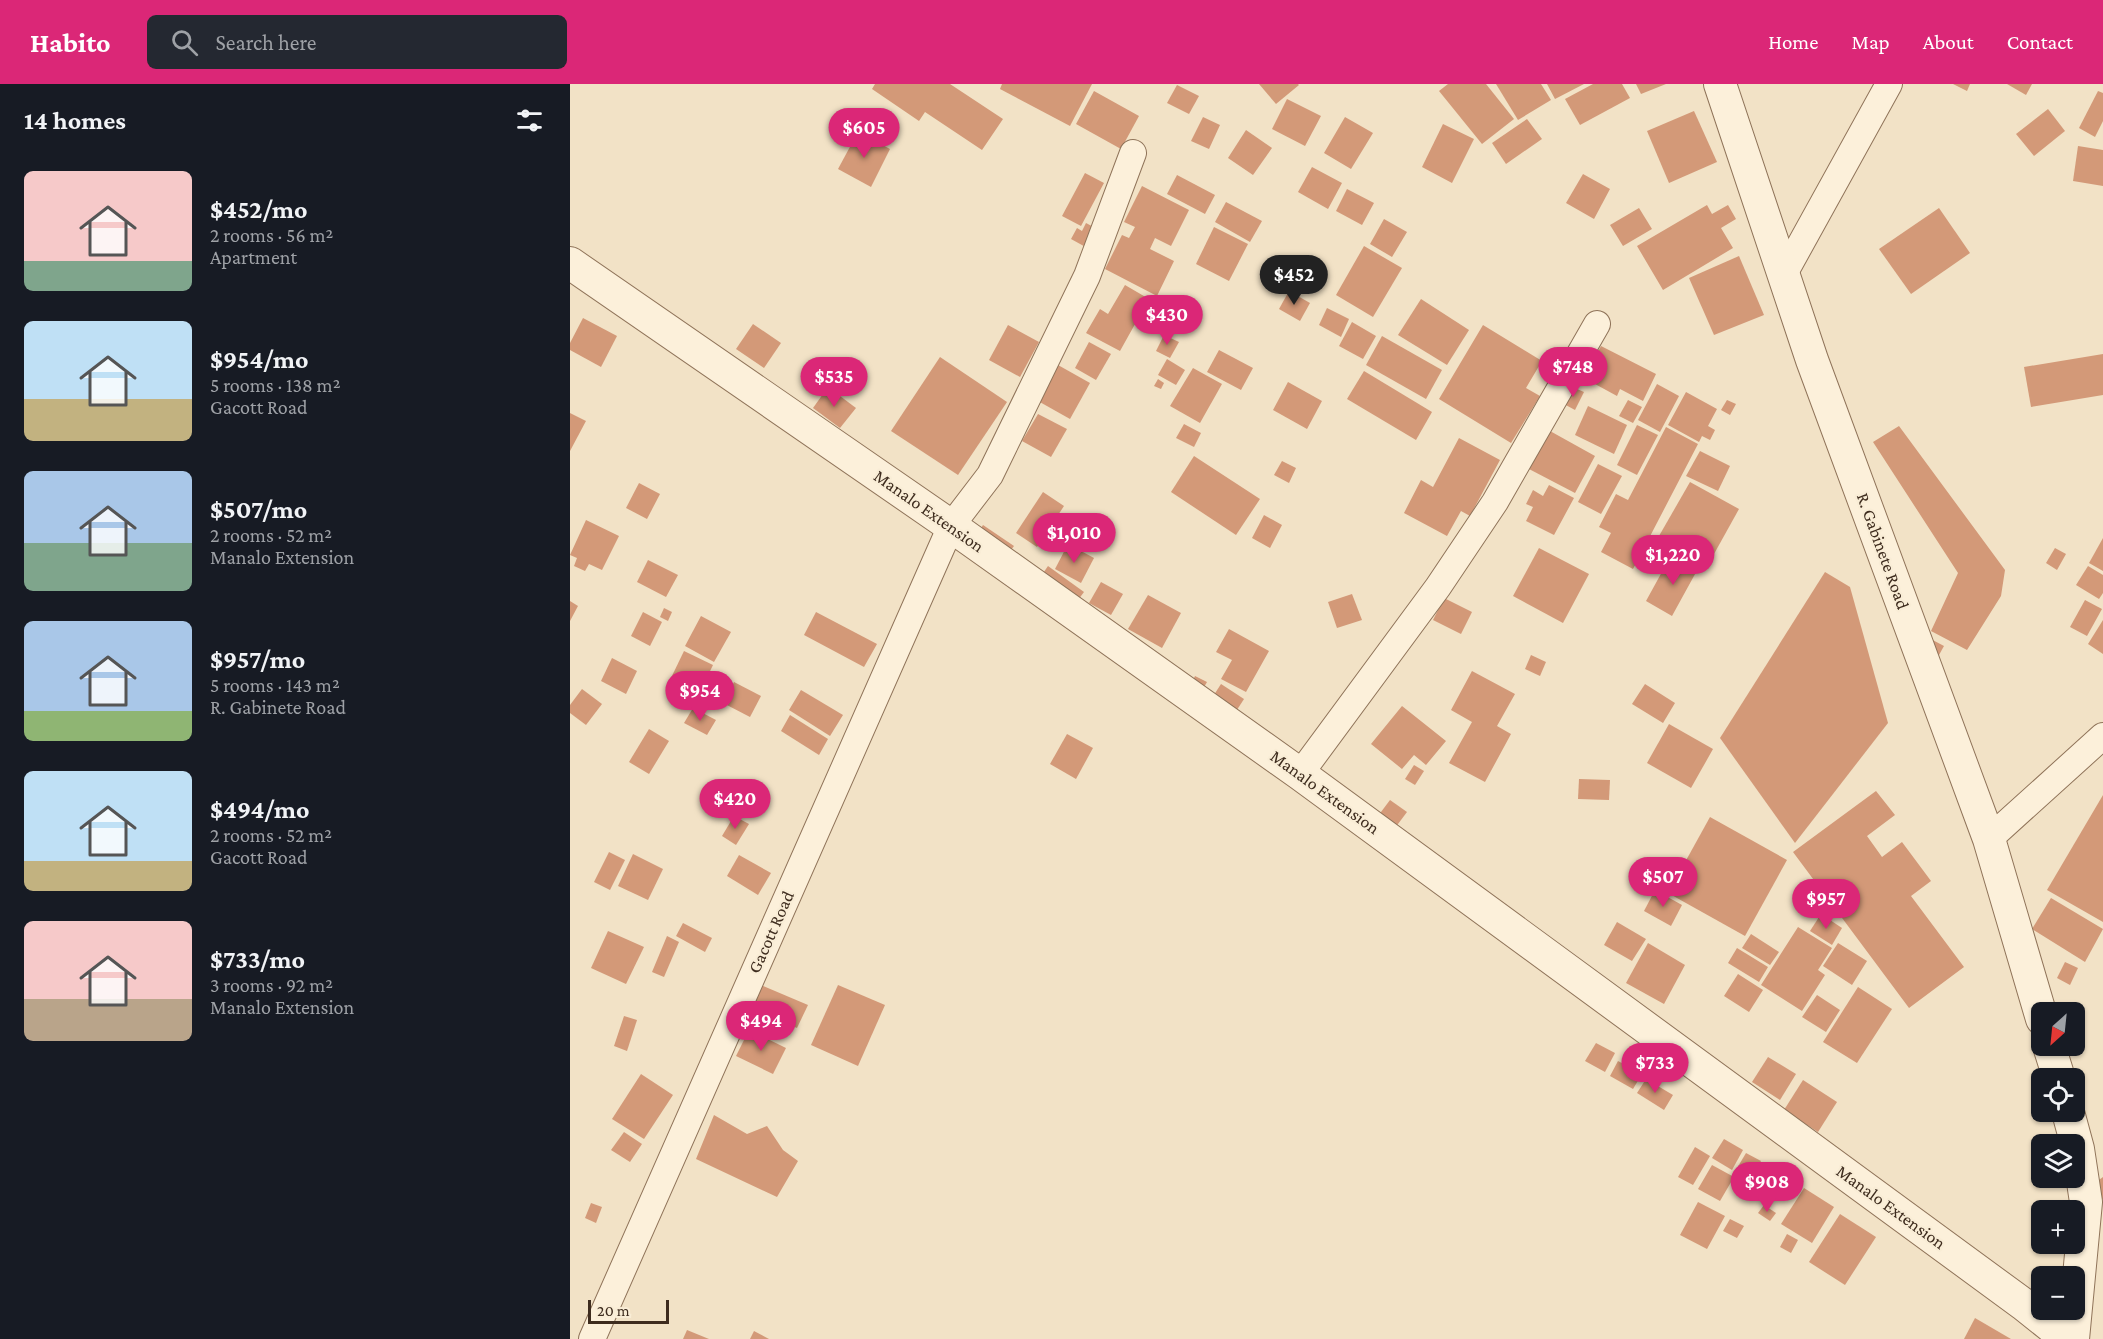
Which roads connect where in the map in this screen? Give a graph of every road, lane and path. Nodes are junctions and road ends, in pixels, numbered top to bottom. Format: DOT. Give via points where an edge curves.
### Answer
graph roads {
  1 [pos="1720,84"];
  2 [pos="1889,84"];
  3 [pos="1133,153"];
  4 [pos="570,263"];
  5 [pos="1784,274"];
  6 [pos="1597,324"];
  7 [pos="951,526"];
  8 [pos="2103,736"];
  9 [pos="1300,774"];
  10 [pos="1989,839"];
  11 [pos="2037,1002"];
  12 [pos="2071,1122"];
  13 [pos="592,1339"];
  14 [pos="2067,1339"];
  15 [pos="2073,1339"];
  1 -- 5 [label="street, R. Gabinete Road"];
  2 -- 5 [label="street"];
  3 -- 7 [label="street, Gacott Road" via="1087,276 990,475"];
  4 -- 7 [label="street, Manalo Extension"];
  5 -- 10 [label="street, R. Gabinete Road" via="1812,360"];
  6 -- 9 [label="street" via="1496,502"];
  7 -- 9 [label="street, Manalo Extension"];
  7 -- 13 [label="street, Gacott Road"];
  8 -- 10 [label="street"];
  9 -- 14 [label="street, Manalo Extension"];
  10 -- 11 [label="street, R. Gabinete Road"];
  12 -- 15 [label="street" via="2086,1202"];
}
